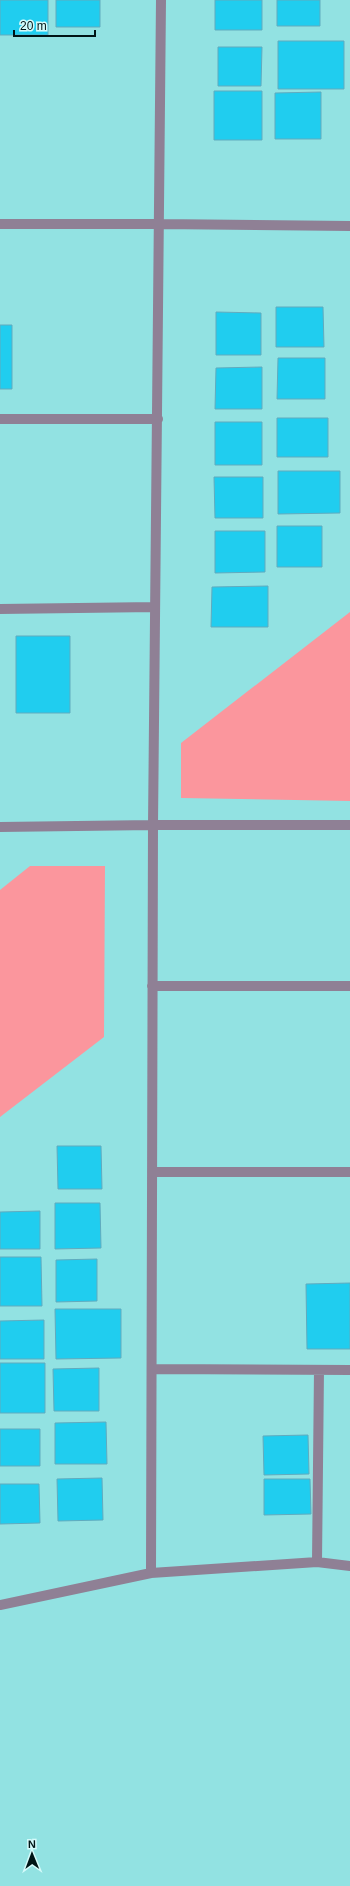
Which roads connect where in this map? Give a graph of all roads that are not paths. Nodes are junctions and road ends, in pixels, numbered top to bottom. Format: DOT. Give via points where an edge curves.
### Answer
graph roads {
  1 [pos="161,0"];
  2 [pos="0,224"];
  3 [pos="160,224"];
  4 [pos="350,226"];
  5 [pos="0,419"];
  6 [pos="158,419"];
  7 [pos="155,607"];
  8 [pos="0,608"];
  9 [pos="153,825"];
  10 [pos="350,825"];
  11 [pos="0,828"];
  12 [pos="152,986"];
  13 [pos="350,986"];
  14 [pos="152,1172"];
  15 [pos="350,1172"];
  16 [pos="152,1369"];
  17 [pos="319,1370"];
  18 [pos="350,1370"];
  19 [pos="317,1562"];
  20 [pos="350,1566"];
  21 [pos="151,1573"];
  22 [pos="0,1605"];
  1 -- 3 [label="street"];
  2 -- 3 [label="street"];
  3 -- 4 [label="street"];
  3 -- 6 [label="street"];
  5 -- 6 [label="street"];
  6 -- 7 [label="street"];
  7 -- 8 [label="street"];
  7 -- 9 [label="street"];
  9 -- 10 [label="street"];
  9 -- 11 [label="street"];
  9 -- 12 [label="street"];
  12 -- 13 [label="street"];
  12 -- 14 [label="street"];
  14 -- 15 [label="street"];
  14 -- 16 [label="street"];
  16 -- 17 [label="street"];
  16 -- 21 [label="street"];
  17 -- 18 [label="street"];
  17 -- 19 [label="street"];
  19 -- 20 [label="street"];
  19 -- 21 [label="street"];
  21 -- 22 [label="street"];
}
